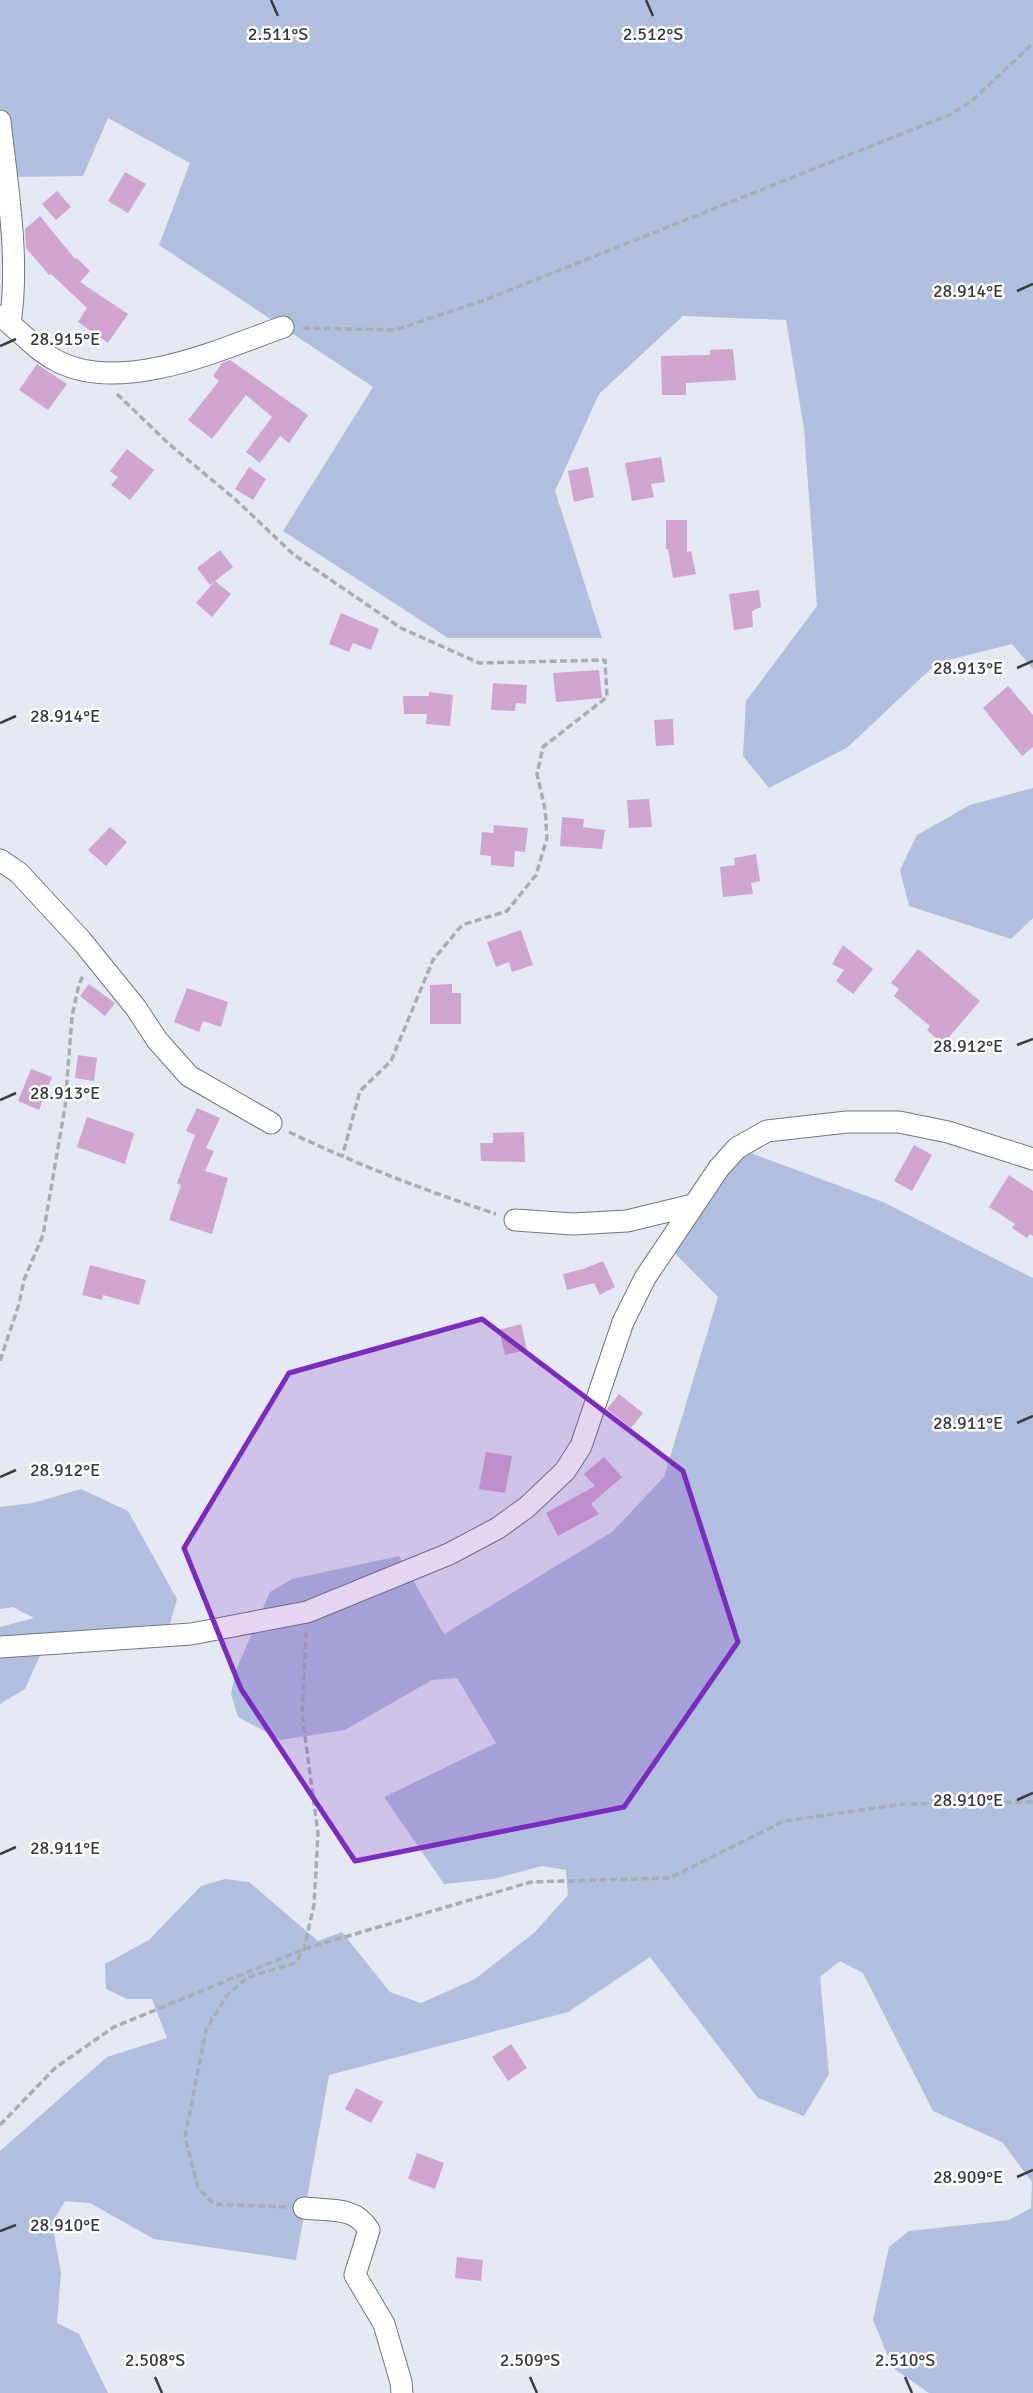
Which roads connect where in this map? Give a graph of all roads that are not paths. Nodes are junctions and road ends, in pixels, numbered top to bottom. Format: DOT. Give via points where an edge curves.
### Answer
graph roads {
  1 [pos="0,121"];
  2 [pos="5,319"];
  3 [pos="283,327"];
  4 [pos="0,860"];
  5 [pos="271,1123"];
  6 [pos="1033,1159"];
  7 [pos="693,1205"];
  8 [pos="515,1220"];
  9 [pos="0,1647"];
  10 [pos="304,2208"];
  11 [pos="402,2393"];
  1 -- 2 [label="street" via="14,294"];
  2 -- 3 [label="street" via="62,364 110,373 192,359"];
  4 -- 5 [label="street" via="19,873 93,955 189,1076"];
  6 -- 7 [label="street" via="899,1122 847,1122 766,1131 737,1148"];
  7 -- 8 [label="street" via="627,1221"];
  7 -- 9 [label="street" via="645,1278 623,1322 581,1446 565,1471 527,1507 477,1541 307,1612 191,1634"];
  10 -- 11 [label="street" via="354,2213 369,2230 355,2275 384,2324"];
}
